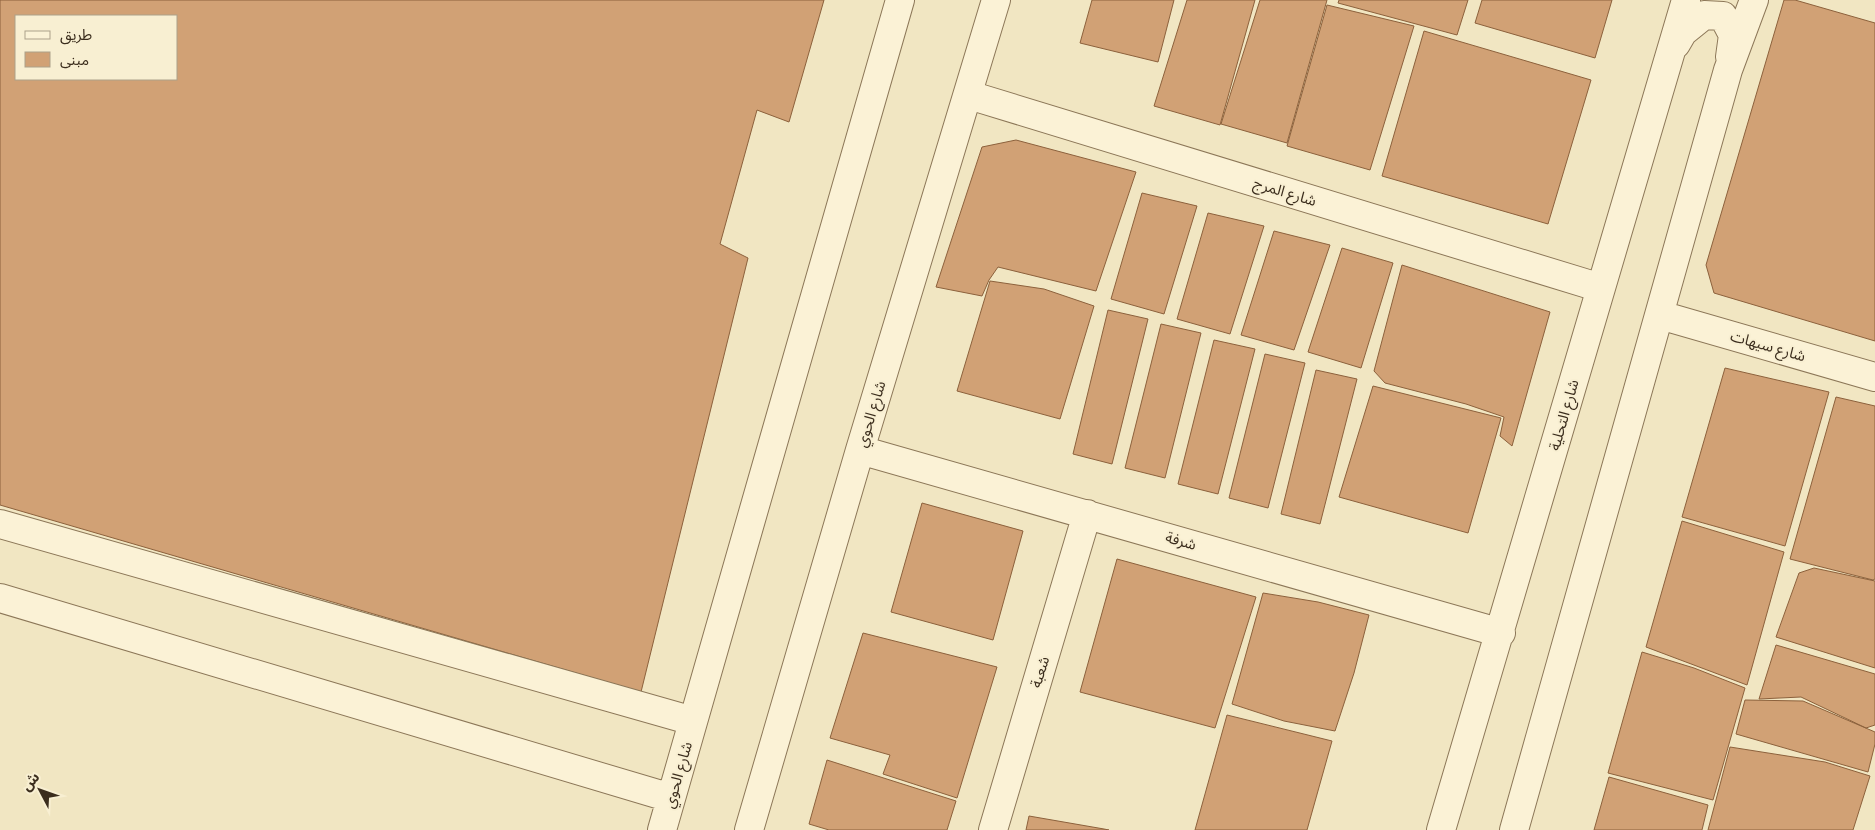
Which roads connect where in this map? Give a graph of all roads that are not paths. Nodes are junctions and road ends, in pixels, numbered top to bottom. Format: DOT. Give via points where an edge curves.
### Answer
graph roads {
  1 [pos="900,0"];
  2 [pos="996,0"];
  3 [pos="1686,0"];
  4 [pos="1754,0"];
  5 [pos="1669,56"];
  6 [pos="1728,70"];
  7 [pos="968,95"];
  8 [pos="1601,288"];
  9 [pos="1660,315"];
  10 [pos="1875,377"];
  11 [pos="860,450"];
  12 [pos="1087,514"];
  13 [pos="0,524"];
  14 [pos="0,598"];
  15 [pos="1501,633"];
  16 [pos="693,721"];
  17 [pos="671,798"];
  18 [pos="662,830"];
  19 [pos="749,830"];
  20 [pos="993,830"];
  21 [pos="1441,830"];
  22 [pos="1514,830"];
  1 -- 16 [label="street, شارع الحوي"];
  2 -- 7 [label="street, شارع الحوي"];
  3 -- 5 [label="street, شارع التحلية"];
  4 -- 6 [label="street"];
  5 -- 6 [label="street" via="1683,32 1704,15 1724,16 1733,35"];
  5 -- 8 [label="street, شارع التحلية"];
  6 -- 9 [label="street"];
  7 -- 8 [label="street, شارع المرج"];
  7 -- 11 [label="street, شارع الحوي"];
  8 -- 15 [label="street, شارع التحلية"];
  9 -- 10 [label="street, شارع سيهات"];
  9 -- 22 [label="street"];
  11 -- 12 [label="street, شرفة"];
  11 -- 19 [label="street, شارع الحوي"];
  12 -- 15 [label="street, شرفة"];
  12 -- 20 [label="street, شعبة"];
  13 -- 16 [label="street"];
  14 -- 17 [label="street"];
  15 -- 21 [label="street, شارع التحلية"];
  16 -- 17 [label="street, شارع الحوي"];
  17 -- 18 [label="street, شارع الحوي"];
}
